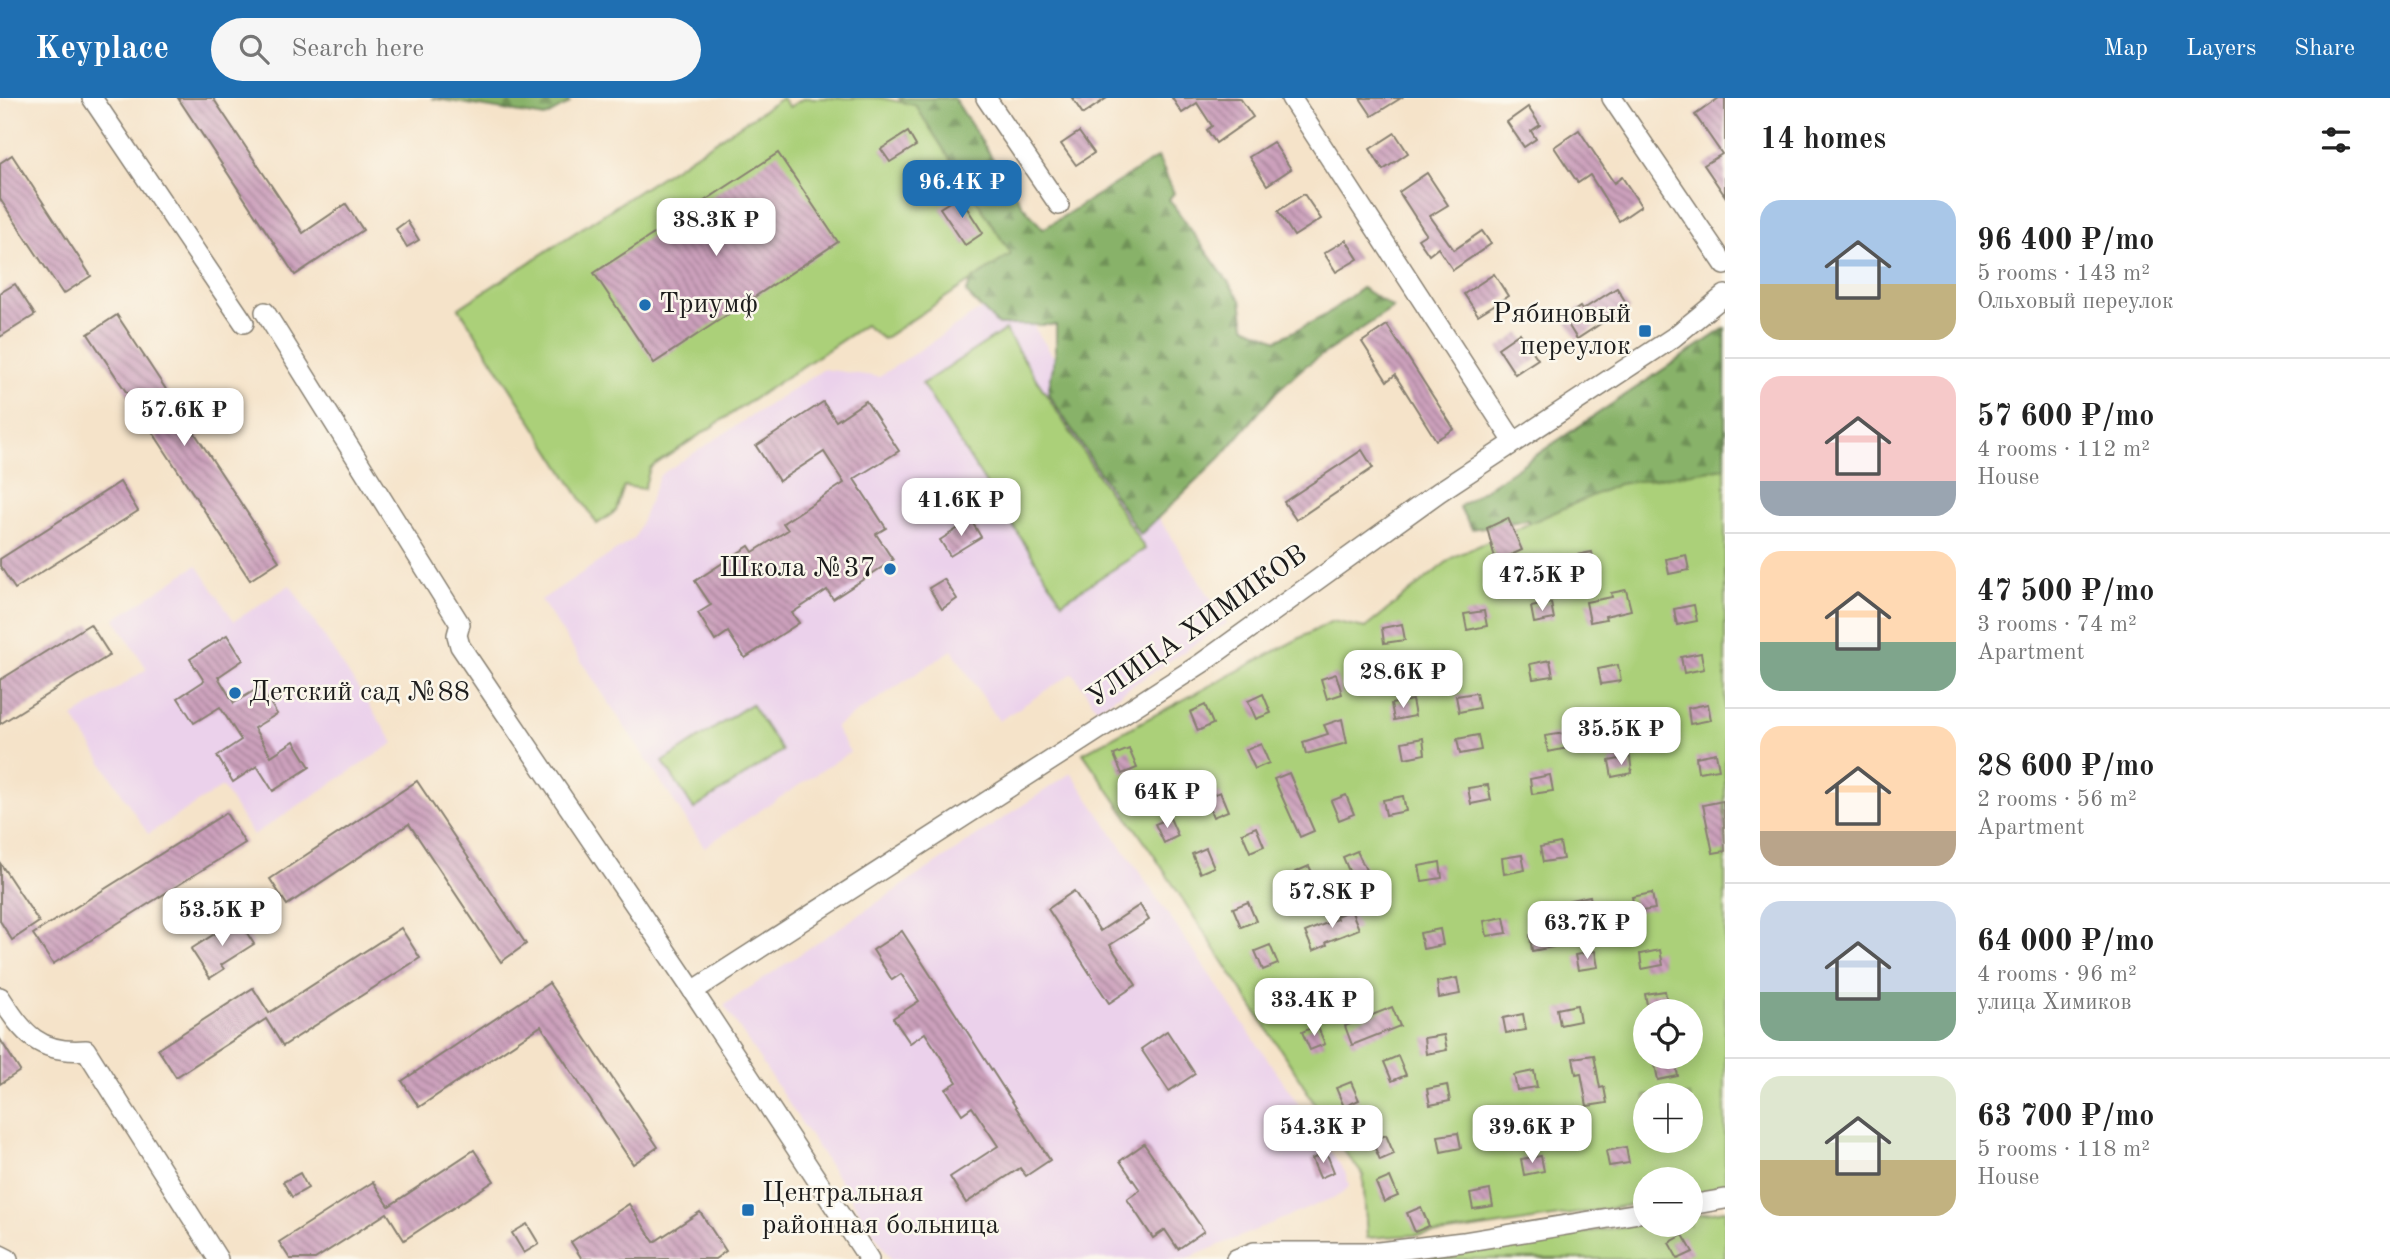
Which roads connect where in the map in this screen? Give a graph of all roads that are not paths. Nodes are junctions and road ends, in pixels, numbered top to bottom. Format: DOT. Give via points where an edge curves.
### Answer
graph roads {
  1 [pos="92,98"];
  2 [pos="986,98"];
  3 [pos="1291,98"];
  4 [pos="1612,98"];
  5 [pos="1059,205"];
  6 [pos="1725,265"];
  7 [pos="1725,295"];
  8 [pos="265,312"];
  9 [pos="244,323"];
  10 [pos="1514,442"];
  11 [pos="693,991"];
  12 [pos="0,997"];
  13 [pos="1725,1199"];
  14 [pos="1703,1203"];
  15 [pos="1633,1214"];
  16 [pos="0,1255"];
  17 [pos="8,1259"];
  18 [pos="218,1259"];
  19 [pos="869,1259"];
  20 [pos="1236,1259"];
  1 -- 9 [label="street"];
  2 -- 5 [label="street"];
  3 -- 10 [label="street"];
  4 -- 6 [label="street"];
  7 -- 10 [label="street, УЛИЦА ХИМИКОВ" via="1674,337"];
  8 -- 11 [label="street" via="460,624 460,646"];
  10 -- 11 [label="street, УЛИЦА ХИМИКОВ" via="1202,663"];
  11 -- 19 [label="street"];
  12 -- 18 [label="street" via="15,1020 47,1048 86,1050"];
  13 -- 14 [label="street"];
  15 -- 20 [label="street" via="1378,1252 1254,1252"];
  16 -- 17 [label="street"];
}
